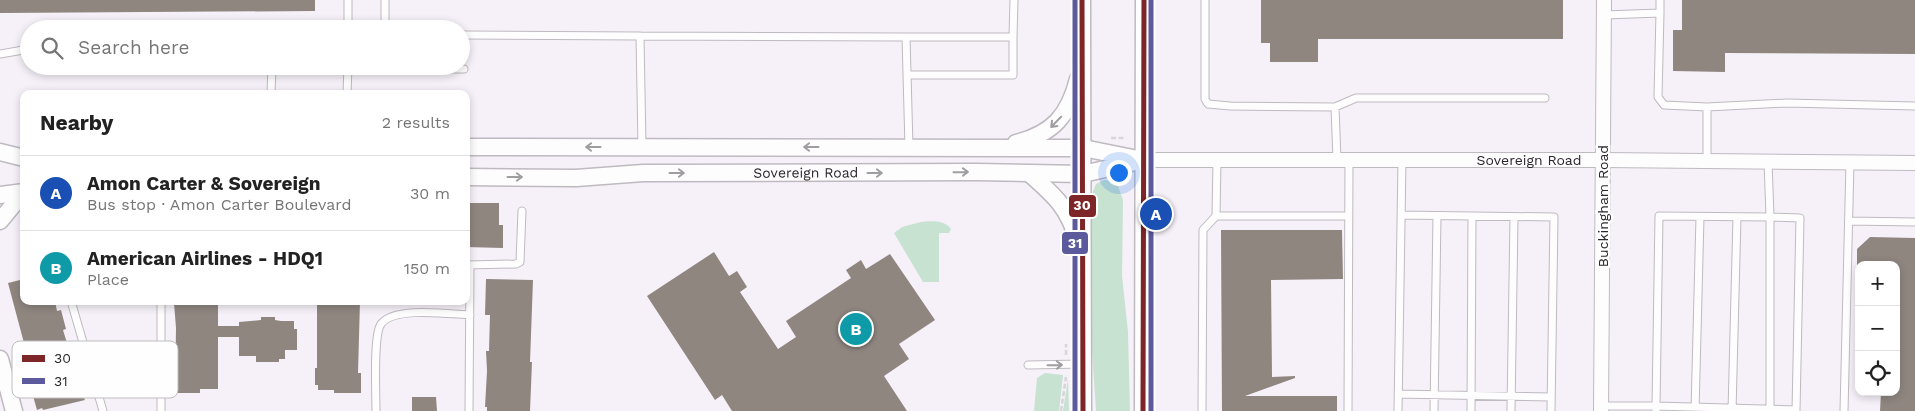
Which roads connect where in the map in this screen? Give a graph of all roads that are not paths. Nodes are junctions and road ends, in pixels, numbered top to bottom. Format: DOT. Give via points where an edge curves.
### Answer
graph roads {
  1 [pos="348,0"];
  2 [pos="385,0"];
  3 [pos="1014,0"];
  4 [pos="1082,0"];
  5 [pos="1144,0"];
  6 [pos="1206,0"];
  7 [pos="1604,0"];
  8 [pos="1660,0"];
  9 [pos="1660,13"];
  10 [pos="1604,15"];
  11 [pos="348,20"];
  12 [pos="385,20"];
  13 [pos="470,35"];
  14 [pos="640,36"];
  15 [pos="1014,37"];
  16 [pos="906,38"];
  17 [pos="20,51"];
  18 [pos="0,54"];
  19 [pos="1082,62"];
  20 [pos="271,75"];
  21 [pos="348,75"];
  22 [pos="907,75"];
  23 [pos="270,90"];
  24 [pos="347,90"];
  25 [pos="1545,98"];
  26 [pos="1915,106"];
  27 [pos="1335,107"];
  28 [pos="1707,107"];
  29 [pos="470,146"];
  30 [pos="642,147"];
  31 [pos="909,147"];
  32 [pos="964,147"];
  33 [pos="1082,148"];
  34 [pos="0,152"];
  35 [pos="20,158"];
  36 [pos="20,160"];
  37 [pos="1144,160"];
  38 [pos="1217,160"];
  39 [pos="1343,160"];
  40 [pos="1402,160"];
  41 [pos="1604,160"];
  42 [pos="1707,160"];
  43 [pos="1768,161"];
  44 [pos="1850,162"];
  45 [pos="1915,163"];
  46 [pos="0,166"];
  47 [pos="1030,174"];
  48 [pos="1083,174"];
  49 [pos="470,177"];
  50 [pos="20,192"];
  51 [pos="0,195"];
  52 [pos="20,200"];
  53 [pos="522,211"];
  54 [pos="1216,216"];
  55 [pos="1349,216"];
  56 [pos="1401,216"];
  57 [pos="1437,216"];
  58 [pos="1472,216"];
  59 [pos="1514,217"];
  60 [pos="1700,217"];
  61 [pos="1737,217"];
  62 [pos="1770,217"];
  63 [pos="0,221"];
  64 [pos="1849,221"];
  65 [pos="1915,222"];
  66 [pos="1083,258"];
  67 [pos="470,265"];
  68 [pos="72,305"];
  69 [pos="161,305"];
  70 [pos="470,305"];
  71 [pos="470,314"];
  72 [pos="83,341"];
  73 [pos="161,341"];
  74 [pos="0,359"];
  75 [pos="1082,364"];
  76 [pos="1028,365"];
  77 [pos="1398,394"];
  78 [pos="1434,395"];
  79 [pos="1471,395"];
  80 [pos="1512,396"];
  81 [pos="1551,396"];
  82 [pos="99,398"];
  83 [pos="161,398"];
  84 [pos="1601,408"];
  85 [pos="1656,408"];
  86 [pos="1695,409"];
  87 [pos="1732,409"];
  88 [pos="1770,410"];
  89 [pos="1796,410"];
  90 [pos="14,411"];
  91 [pos="103,411"];
  92 [pos="161,411"];
  93 [pos="376,411"];
  94 [pos="469,411"];
  95 [pos="1082,411"];
  96 [pos="1143,411"];
  97 [pos="1202,411"];
  98 [pos="1348,411"];
  99 [pos="1398,411"];
  100 [pos="1434,411"];
  101 [pos="1470,411"];
  102 [pos="1511,411"];
  103 [pos="1551,411"];
  104 [pos="1844,411"];
  1 -- 11 [label="lane"];
  2 -- 12 [label="lane"];
  3 -- 15 [label="lane"];
  4 -- 19 [label="street"];
  5 -- 37 [label="street"];
  6 -- 27 [label="lane" via="1205,99 1208,104"];
  7 -- 10 [label="street, Buckingham Road"];
  8 -- 9 [label="lane"];
  9 -- 10 [label="lane"];
  9 -- 28 [label="lane" via="1658,97 1664,105"];
  10 -- 41 [label="street, Buckingham Road"];
  13 -- 14 [label="lane"];
  14 -- 16 [label="lane"];
  14 -- 30 [label="lane"];
  15 -- 16 [label="lane"];
  15 -- 22 [label="lane" via="1014,75"];
  16 -- 22 [label="lane"];
  17 -- 18 [label="lane"];
  19 -- 32 [label="street, one-way" via="1075,93 1053,126 1034,138 1013,143"];
  19 -- 33 [label="street"];
  20 -- 23 [label="lane"];
  21 -- 24 [label="lane"];
  22 -- 31 [label="lane"];
  25 -- 27 [label="lane" via="1356,98"];
  26 -- 28 [label="lane" via="1788,103"];
  27 -- 39 [label="lane"];
  28 -- 42 [label="lane"];
  30 -- 29 [label="street, Sovereign Road, one-way"];
  31 -- 30 [label="street, Sovereign Road, one-way"];
  31 -- 32 [label="street, Sovereign Road"];
  32 -- 33 [label="street, Sovereign Road"];
  33 -- 37 [label="street, Sovereign Road"];
  33 -- 48 [label="street"];
  34 -- 35 [label="street"];
  36 -- 46 [label="street"];
  37 -- 38 [label="street, Sovereign Road"];
  37 -- 48 [label="street, Sovereign Road"];
  37 -- 96 [label="street"];
  38 -- 39 [label="street, Sovereign Road"];
  38 -- 54 [label="lane"];
  39 -- 40 [label="street, Sovereign Road"];
  39 -- 55 [label="lane"];
  40 -- 41 [label="street, Sovereign Road"];
  40 -- 56 [label="lane"];
  41 -- 42 [label="street, Sovereign Road"];
  41 -- 84 [label="street, Buckingham Road"];
  42 -- 43 [label="street, Sovereign Road"];
  43 -- 44 [label="street, Sovereign Road"];
  43 -- 62 [label="lane"];
  44 -- 45 [label="street, Sovereign Road"];
  44 -- 64 [label="lane"];
  47 -- 48 [label="street, Sovereign Road"];
  49 -- 47 [label="street, Sovereign Road, one-way" via="576,178 643,173"];
  47 -- 66 [label="street" via="1065,208"];
  48 -- 66 [label="street"];
  50 -- 51 [label="street"];
  52 -- 63 [label="street"];
  53 -- 67 [label="lane" via="520,262"];
  54 -- 55 [label="lane"];
  54 -- 97 [label="lane" via="1203,230"];
  55 -- 98 [label="lane"];
  56 -- 57 [label="lane"];
  56 -- 77 [label="lane"];
  57 -- 58 [label="lane"];
  57 -- 78 [label="lane"];
  58 -- 59 [label="lane"];
  58 -- 79 [label="lane"];
  59 -- 80 [label="lane"];
  59 -- 81 [label="lane" via="1554,218"];
  60 -- 61 [label="lane"];
  60 -- 85 [label="lane" via="1659,216"];
  60 -- 86 [label="lane"];
  61 -- 62 [label="lane"];
  61 -- 87 [label="lane"];
  62 -- 88 [label="lane"];
  62 -- 89 [label="lane" via="1800,218"];
  64 -- 65 [label="lane"];
  64 -- 104 [label="lane"];
  66 -- 75 [label="street"];
  68 -- 72 [label="lane"];
  69 -- 73 [label="lane"];
  70 -- 71 [label="lane"];
  71 -- 93 [label="lane" via="405,312 380,324 377,331"];
  71 -- 94 [label="lane"];
  74 -- 90 [label="street"];
  76 -- 75 [label="lane, one-way"];
  75 -- 95 [label="street"];
  77 -- 78 [label="lane"];
  77 -- 99 [label="lane"];
  78 -- 79 [label="lane"];
  78 -- 100 [label="lane"];
  79 -- 80 [label="lane"];
  79 -- 101 [label="lane"];
  80 -- 81 [label="lane"];
  80 -- 102 [label="lane"];
  81 -- 103 [label="lane"];
  82 -- 91 [label="lane"];
  83 -- 92 [label="lane"];
  84 -- 85 [label="lane"];
  85 -- 86 [label="lane"];
  86 -- 87 [label="lane"];
  87 -- 88 [label="lane"];
  88 -- 89 [label="lane"];
}
